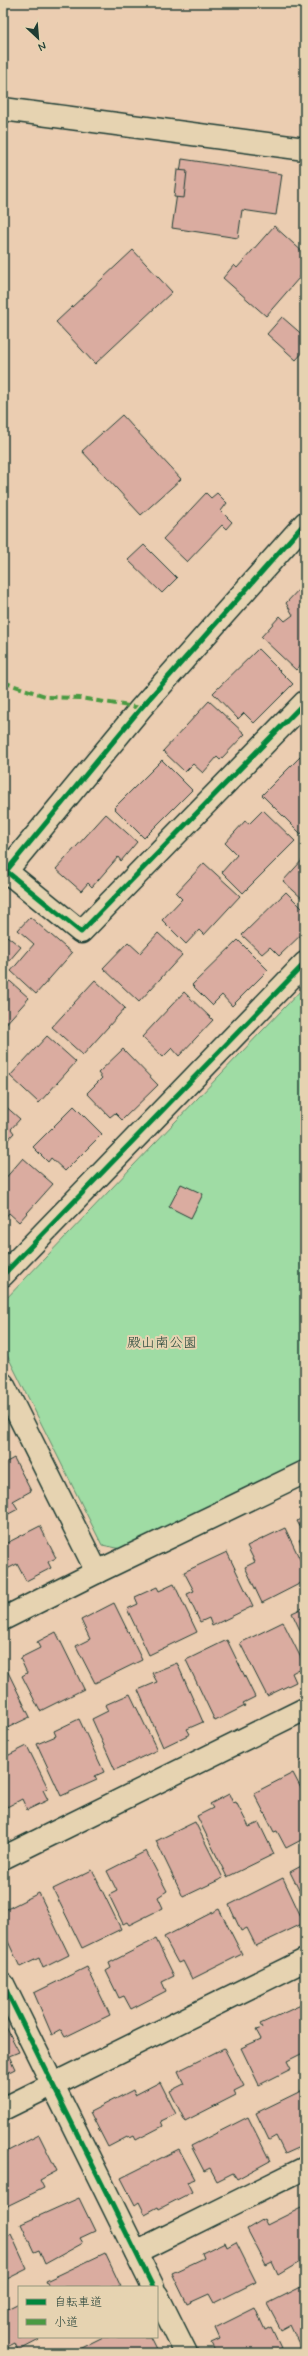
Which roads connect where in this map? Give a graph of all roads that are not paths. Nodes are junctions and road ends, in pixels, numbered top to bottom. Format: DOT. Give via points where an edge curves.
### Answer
graph roads {
  1 [pos="3,109"];
  2 [pos="305,149"];
  3 [pos="305,523"];
  4 [pos="305,702"];
  5 [pos="5,873"];
  6 [pos="305,963"];
  7 [pos="3,1275"];
  8 [pos="3,1384"];
  9 [pos="305,1472"];
  10 [pos="97,1572"];
  11 [pos="3,1619"];
  12 [pos="305,1709"];
  13 [pos="3,1858"];
  14 [pos="305,1960"];
  15 [pos="3,1984"];
  16 [pos="52,2085"];
  17 [pos="3,2109"];
  18 [pos="305,2168"];
  19 [pos="136,2252"];
  20 [pos="153,2286"];
  21 [pos="158,2297"];
  22 [pos="186,2353"];
  1 -- 2 [label="street"];
  3 -- 5 [label="street" via="141,708"];
  4 -- 5 [label="street" via="81,932"];
  6 -- 7 [label="street"];
  8 -- 10 [label="street"];
  9 -- 10 [label="street"];
  10 -- 11 [label="street"];
  12 -- 13 [label="street"];
  14 -- 16 [label="street"];
  15 -- 16 [label="street"];
  16 -- 17 [label="street"];
  16 -- 19 [label="street"];
  18 -- 19 [label="street"];
  19 -- 20 [label="street"];
  21 -- 22 [label="street"];
}
